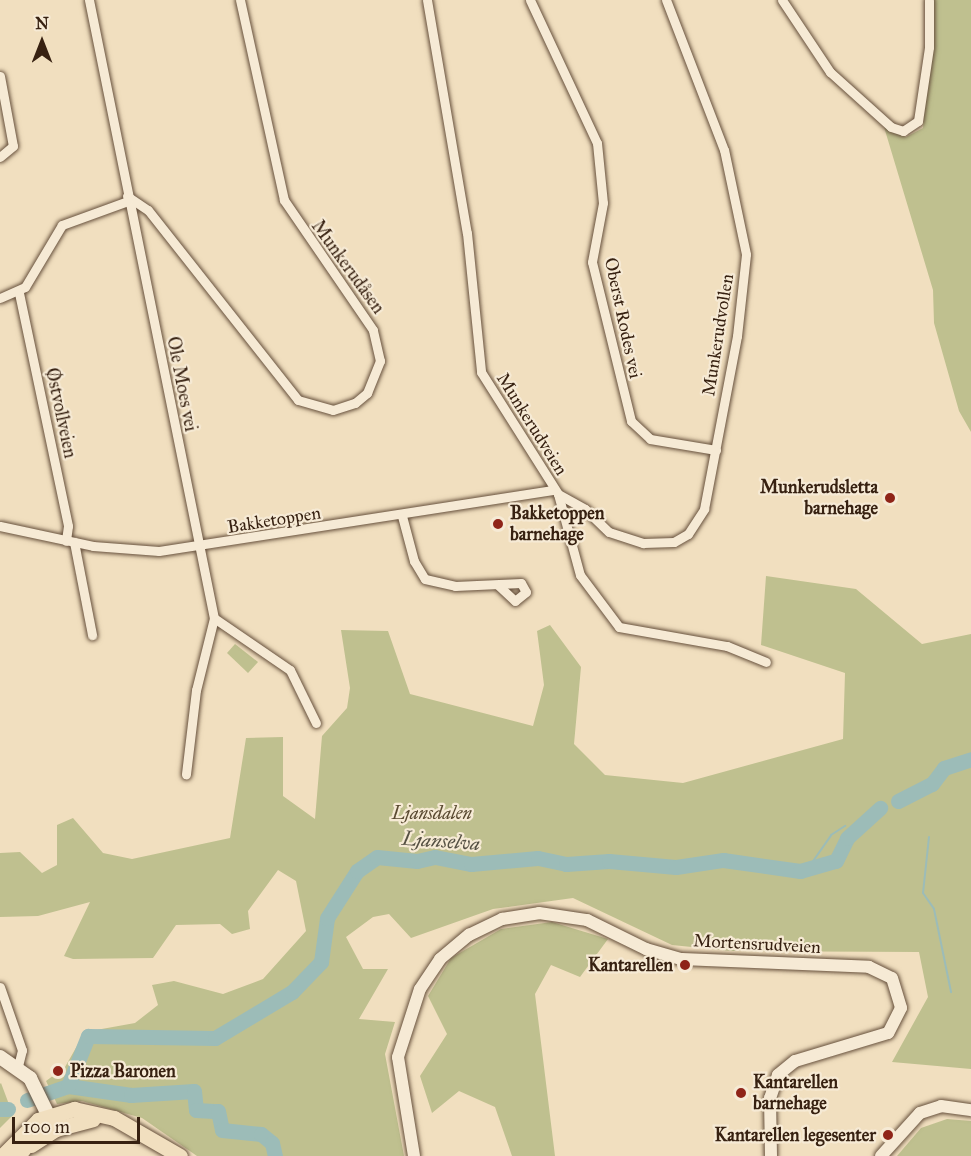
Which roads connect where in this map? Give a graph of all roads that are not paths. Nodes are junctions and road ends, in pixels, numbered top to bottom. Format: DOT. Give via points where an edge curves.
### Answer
graph roads {
  1 [pos="89,0"];
  2 [pos="240,0"];
  3 [pos="427,0"];
  4 [pos="530,0"];
  5 [pos="666,0"];
  6 [pos="782,0"];
  7 [pos="929,0"];
  8 [pos="0,76"];
  9 [pos="0,158"];
  10 [pos="128,198"];
  11 [pos="18,293"];
  12 [pos="0,298"];
  13 [pos="716,450"];
  14 [pos="556,492"];
  15 [pos="402,516"];
  16 [pos="0,526"];
  17 [pos="70,541"];
  18 [pos="198,548"];
  19 [pos="498,585"];
  20 [pos="214,618"];
  21 [pos="92,636"];
  22 [pos="766,662"];
  23 [pos="316,723"];
  24 [pos="186,774"];
  25 [pos="0,987"];
  26 [pos="0,1057"];
  27 [pos="18,1066"];
  28 [pos="971,1110"];
  29 [pos="48,1114"];
  30 [pos="93,1119"];
  31 [pos="130,1127"];
  32 [pos="18,1155"];
  33 [pos="2,1156"];
  34 [pos="180,1156"];
  35 [pos="414,1156"];
  36 [pos="771,1156"];
  37 [pos="881,1156"];
  1 -- 10 [label="street, Ole Moes vei"];
  2 -- 10 [label="street, Munkerudåsen" via="284,200 372,330 380,361 367,393 348,407 324,410 291,394 148,210"];
  3 -- 14 [label="street, Munkerudveien" via="468,233 481,372"];
  4 -- 13 [label="street, Oberst Rodes vei" via="597,143 603,202 592,262 631,422 650,439"];
  5 -- 13 [label="street, Munkerudvollen" via="724,150 745,243 743,294"];
  6 -- 7 [label="street" via="830,72 899,130 912,129 918,121 930,35"];
  8 -- 9 [label="street" via="13,146"];
  10 -- 11 [label="street" via="62,225"];
  10 -- 18 [label="street, Ole Moes vei"];
  11 -- 12 [label="street"];
  11 -- 17 [label="street, Østvollveien"];
  13 -- 14 [label="street, Munkerudvollen" via="701,516 688,534 674,542 643,543 609,532 585,509"];
  14 -- 15 [label="street, Bakketoppen"];
  14 -- 22 [label="street, Munkerudveien" via="580,575 616,625 727,646"];
  15 -- 18 [label="street, Bakketoppen"];
  15 -- 19 [label="street" via="414,561 425,579 455,586"];
  16 -- 17 [label="street, Bakketoppen"];
  17 -- 18 [label="street, Bakketoppen" via="139,551"];
  17 -- 21 [label="street, Østvollveien"];
  18 -- 20 [label="street, Ole Moes vei"];
  20 -- 23 [label="street" via="290,670"];
  20 -- 24 [label="street, Ole Moes vei" via="196,690"];
  25 -- 27 [label="street" via="22,1050"];
  26 -- 27 [label="main road"];
  27 -- 29 [label="main road" via="37,1090"];
  28 -- 37 [label="street" via="941,1106 920,1113"];
  29 -- 30 [label="main road"];
  29 -- 31 [label="main road" via="89,1110"];
  29 -- 32 [label="main road"];
  29 -- 33 [label="main road" via="22,1131"];
  30 -- 31 [label="main road"];
  30 -- 32 [label="main road" via="56,1129"];
  31 -- 34 [label="main road"];
  35 -- 36 [label="street, Mortensrudveien" via="398,1057 420,989 440,958 469,935 502,919 539,913 587,920 646,949 694,961 862,966 888,974 898,989 901,1008 888,1033 795,1061 778,1075 770,1103"];
}
